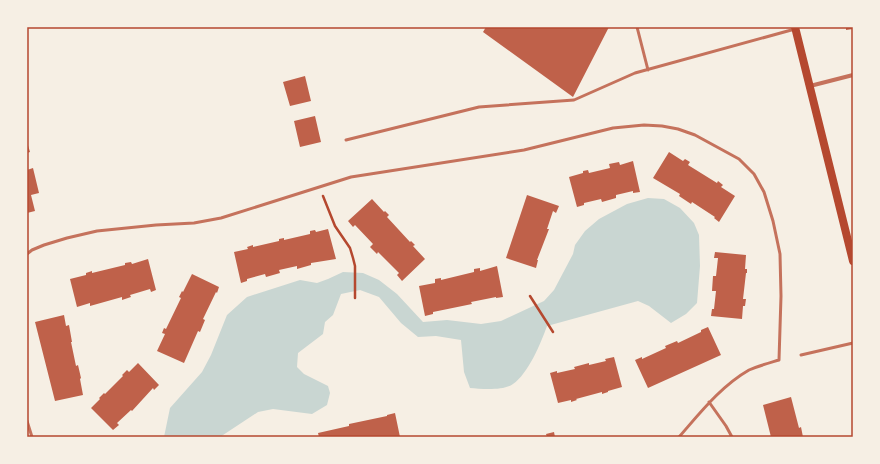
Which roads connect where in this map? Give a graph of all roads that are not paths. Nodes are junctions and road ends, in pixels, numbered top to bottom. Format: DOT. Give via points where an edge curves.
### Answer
graph roads {
  1 [pos="637,27"];
  2 [pos="795,28"];
  3 [pos="648,70"];
  4 [pos="853,75"];
  5 [pos="810,86"];
  6 [pos="346,140"];
  7 [pos="27,254"];
  8 [pos="853,261"];
  9 [pos="853,343"];
  10 [pos="801,355"];
  11 [pos="709,402"];
  12 [pos="27,421"];
  13 [pos="32,437"];
  14 [pos="679,437"];
  15 [pos="732,437"];
  1 -- 3 [label="lane"];
  2 -- 3 [label="lane"];
  2 -- 5 [label="main road"];
  3 -- 6 [label="lane" via="635,73 574,100 479,107"];
  4 -- 5 [label="street"];
  5 -- 8 [label="main road"];
  7 -- 11 [label="lane" via="44,245 97,231 194,223 221,218 358,176 524,150 612,128 644,125 678,128 718,146 739,159 754,174 764,192 780,254 779,360 750,370"];
  9 -- 10 [label="lane"];
  11 -- 14 [label="lane"];
  11 -- 15 [label="lane"];
  12 -- 13 [label="lane"];
}
